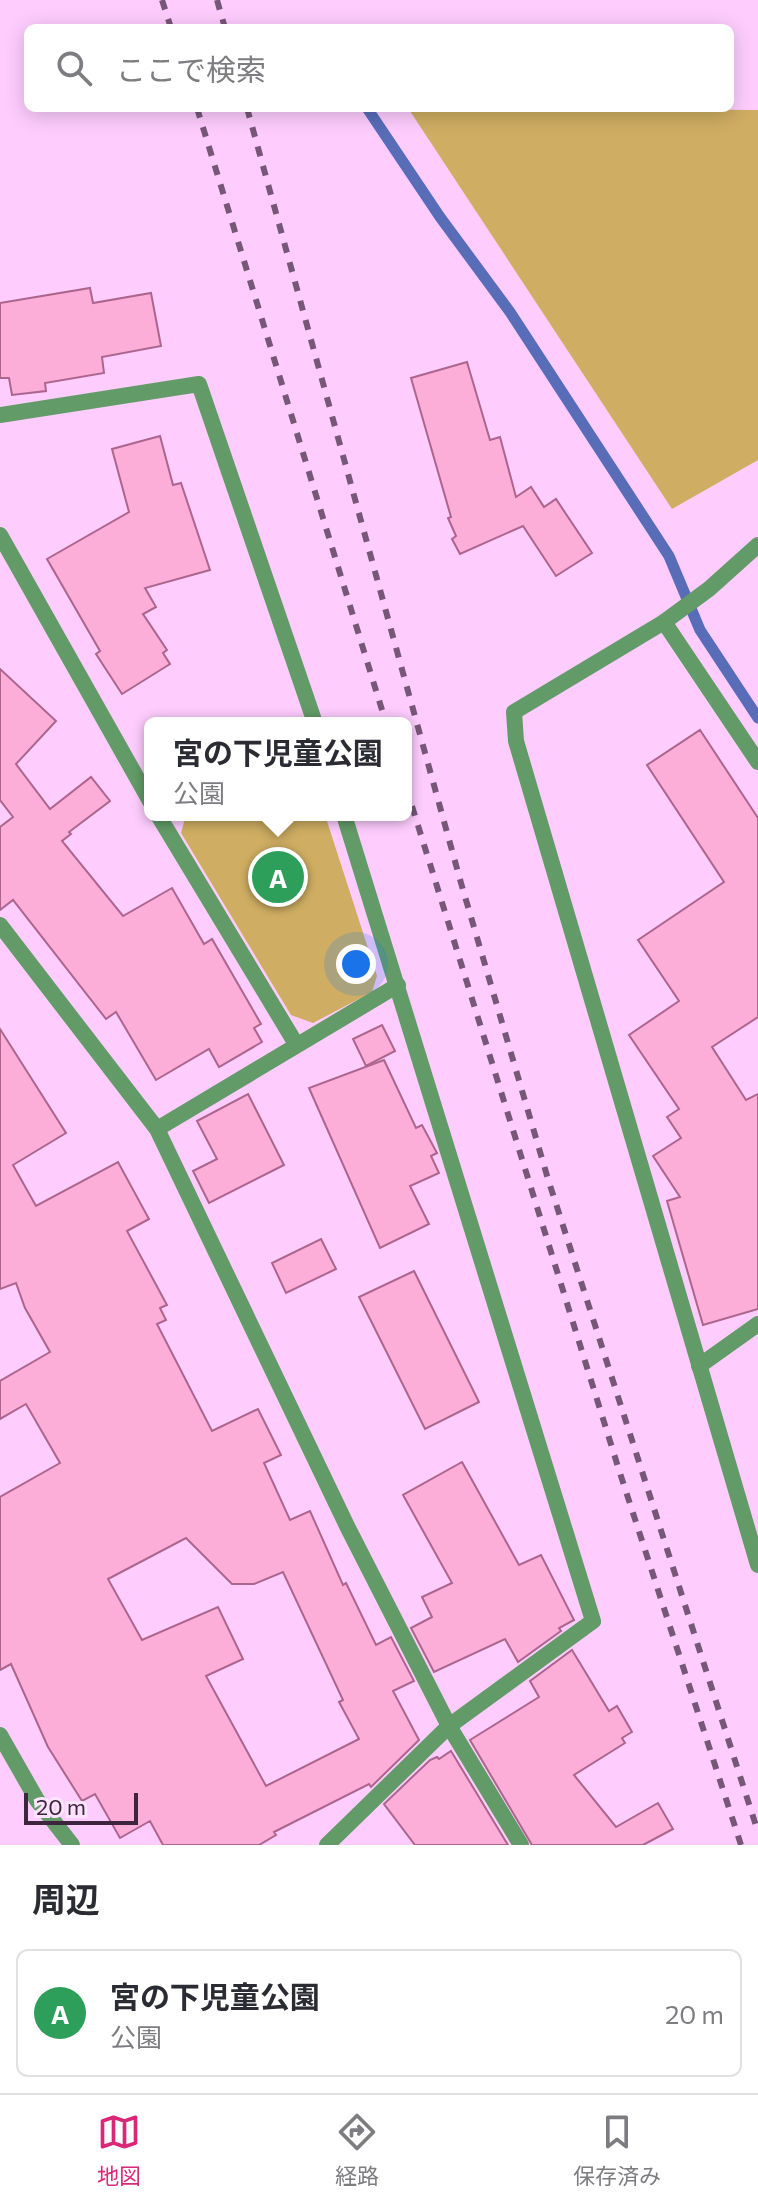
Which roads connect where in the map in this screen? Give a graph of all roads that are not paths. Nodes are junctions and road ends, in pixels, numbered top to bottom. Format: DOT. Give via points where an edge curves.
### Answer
graph roads {
  1 [pos="0,415"];
  2 [pos="0,535"];
  3 [pos="758,545"];
  4 [pos="670,616"];
  5 [pos="313,717"];
  6 [pos="758,762"];
  7 [pos="144,790"];
  8 [pos="166,821"];
  9 [pos="346,821"];
  10 [pos="0,925"];
  11 [pos="398,985"];
  12 [pos="296,1044"];
  13 [pos="157,1129"];
  14 [pos="758,1324"];
  15 [pos="699,1366"];
  16 [pos="758,1565"];
  17 [pos="449,1726"];
  18 [pos="0,1735"];
  19 [pos="72,1845"];
  20 [pos="327,1845"];
  21 [pos="521,1845"];
  1 -- 5 [label="street" via="199,384"];
  2 -- 7 [label="street"];
  3 -- 4 [label="street"];
  4 -- 6 [label="street"];
  4 -- 15 [label="street" via="514,712 516,741"];
  8 -- 12 [label="street"];
  9 -- 11 [label="street"];
  10 -- 13 [label="street"];
  11 -- 12 [label="street"];
  11 -- 17 [label="street" via="593,1621"];
  12 -- 13 [label="street"];
  13 -- 17 [label="street"];
  14 -- 15 [label="street"];
  15 -- 16 [label="street"];
  17 -- 20 [label="street"];
  17 -- 21 [label="street"];
  18 -- 19 [label="street" via="37,1800"];
}
